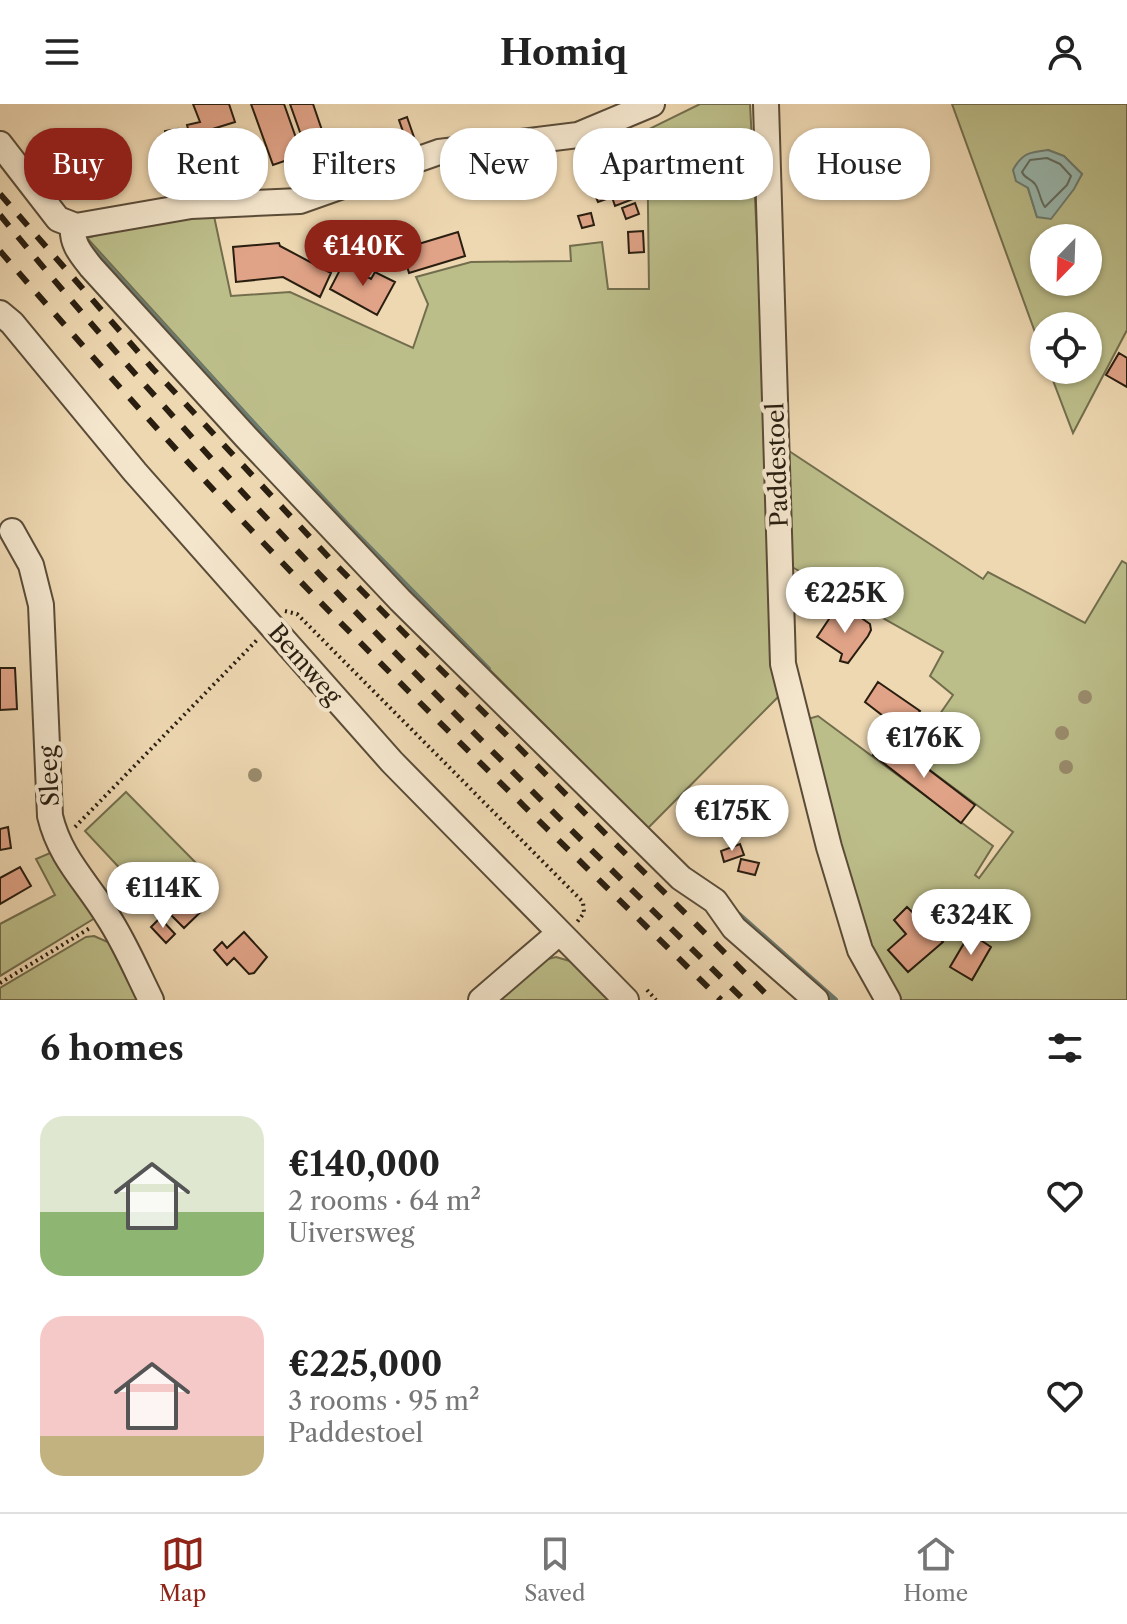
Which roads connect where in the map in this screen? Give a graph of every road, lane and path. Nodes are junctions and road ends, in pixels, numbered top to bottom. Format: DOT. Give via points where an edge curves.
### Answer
graph roads {
  1 [pos="652,104"];
  2 [pos="766,104"];
  3 [pos="0,144"];
  4 [pos="65,222"];
  5 [pos="0,313"];
  6 [pos="12,531"];
  7 [pos="275,616"];
  8 [pos="55,838"];
  9 [pos="108,917"];
  10 [pos="568,927"];
  11 [pos="0,983"];
  12 [pos="151,1000"];
  13 [pos="481,1000"];
  14 [pos="626,1000"];
  15 [pos="816,1000"];
  16 [pos="888,1000"];
  1 -- 4 [label="street" via="578,135 439,152 300,201 191,206 100,224"];
  2 -- 16 [label="street, Paddestoel" via="783,664 860,950"];
  3 -- 4 [label="street"];
  4 -- 15 [label="street" via="91,267 390,589 681,878 715,901 734,928"];
  5 -- 7 [label="street, Bemweg" via="135,472"];
  6 -- 8 [label="street, Sleeg" via="31,565 41,605"];
  7 -- 8 [label="path" via="77,825"];
  7 -- 10 [label="street, Bemweg" via="392,762"];
  7 -- 10 [label="path" via="297,614 583,902 584,913"];
  8 -- 9 [label="street, Sleeg"];
  9 -- 11 [label="path"];
  9 -- 12 [label="street, Sleeg"];
  10 -- 13 [label="street"];
  10 -- 14 [label="street, Bemweg"];
}
